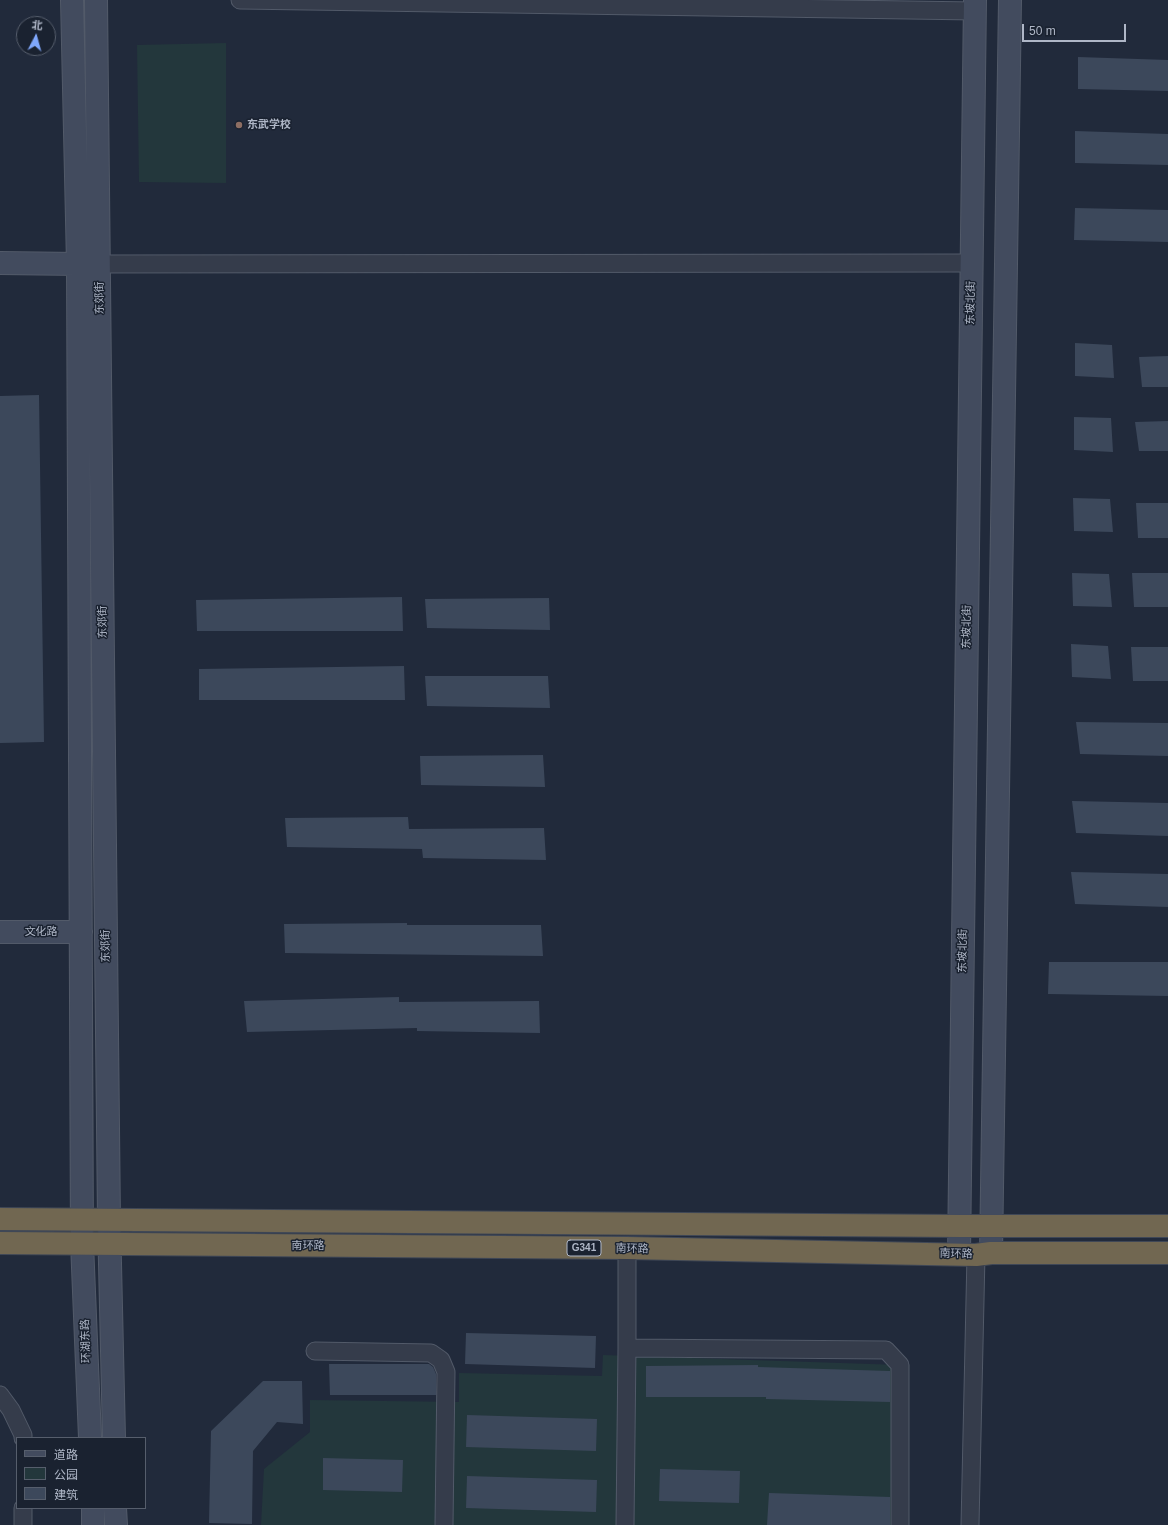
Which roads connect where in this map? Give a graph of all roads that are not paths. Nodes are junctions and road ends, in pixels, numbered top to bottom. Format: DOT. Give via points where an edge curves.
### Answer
graph roads {
  1 [pos="72,0"];
  2 [pos="96,0"];
  3 [pos="240,0"];
  4 [pos="1010,0"];
  5 [pos="975,6"];
  6 [pos="0,263"];
  7 [pos="99,263"];
  8 [pos="972,263"];
  9 [pos="78,264"];
  10 [pos="0,932"];
  11 [pos="81,932"];
  12 [pos="0,1219"];
  13 [pos="82,1219"];
  14 [pos="109,1220"];
  15 [pos="992,1225"];
  16 [pos="960,1226"];
  17 [pos="1168,1226"];
  18 [pos="0,1243"];
  19 [pos="82,1244"];
  20 [pos="109,1244"];
  21 [pos="627,1248"];
  22 [pos="1168,1253"];
  23 [pos="975,1254"];
  24 [pos="627,1348"];
  25 [pos="315,1351"];
  26 [pos="0,1395"];
  27 [pos="22,1437"];
  28 [pos="90,1437"];
  29 [pos="114,1437"];
  30 [pos="23,1509"];
  31 [pos="93,1509"];
  32 [pos="115,1509"];
  33 [pos="23,1525"];
  34 [pos="94,1525"];
  35 [pos="116,1525"];
  36 [pos="444,1525"];
  37 [pos="625,1525"];
  38 [pos="900,1525"];
  39 [pos="970,1525"];
  1 -- 9 [label="main road, 东郊街"];
  2 -- 7 [label="main road, 东郊街"];
  3 -- 5 [label="street"];
  4 -- 15 [label="main road"];
  5 -- 8 [label="main road, 东坡北街"];
  6 -- 9 [label="main road"];
  7 -- 8 [label="street"];
  7 -- 9 [label="street"];
  7 -- 14 [label="main road, 东郊街"];
  8 -- 16 [label="main road, 东坡北街"];
  9 -- 11 [label="main road, 东郊街"];
  10 -- 11 [label="main road, 文化路"];
  11 -- 13 [label="main road, 东郊街"];
  12 -- 13 [label="highway"];
  13 -- 14 [label="highway"];
  13 -- 19 [label="main road, 东郊街"];
  14 -- 16 [label="highway"];
  14 -- 20 [label="main road, 东郊街"];
  15 -- 16 [label="highway"];
  15 -- 17 [label="highway"];
  15 -- 23 [label="main road"];
  16 -- 23 [label="main road, 东坡北街"];
  18 -- 19 [label="highway, 南环路 / G341"];
  19 -- 20 [label="highway, 南环路 / G341"];
  19 -- 28 [label="main road, 环湖东路"];
  20 -- 21 [label="highway, 南环路 / G341"];
  20 -- 29 [label="main road"];
  21 -- 23 [label="highway, 南环路 / G341"];
  21 -- 24 [label="street"];
  22 -- 23 [label="highway, 南环路 / G341"];
  23 -- 39 [label="street"];
  24 -- 37 [label="street"];
  24 -- 38 [label="street" via="886,1350 900,1365"];
  25 -- 36 [label="street" via="431,1353 441,1360 446,1372"];
  26 -- 27 [label="street" via="11,1410"];
  30 -- 33 [label="street"];
  31 -- 34 [label="main road"];
  32 -- 35 [label="main road"];
}
